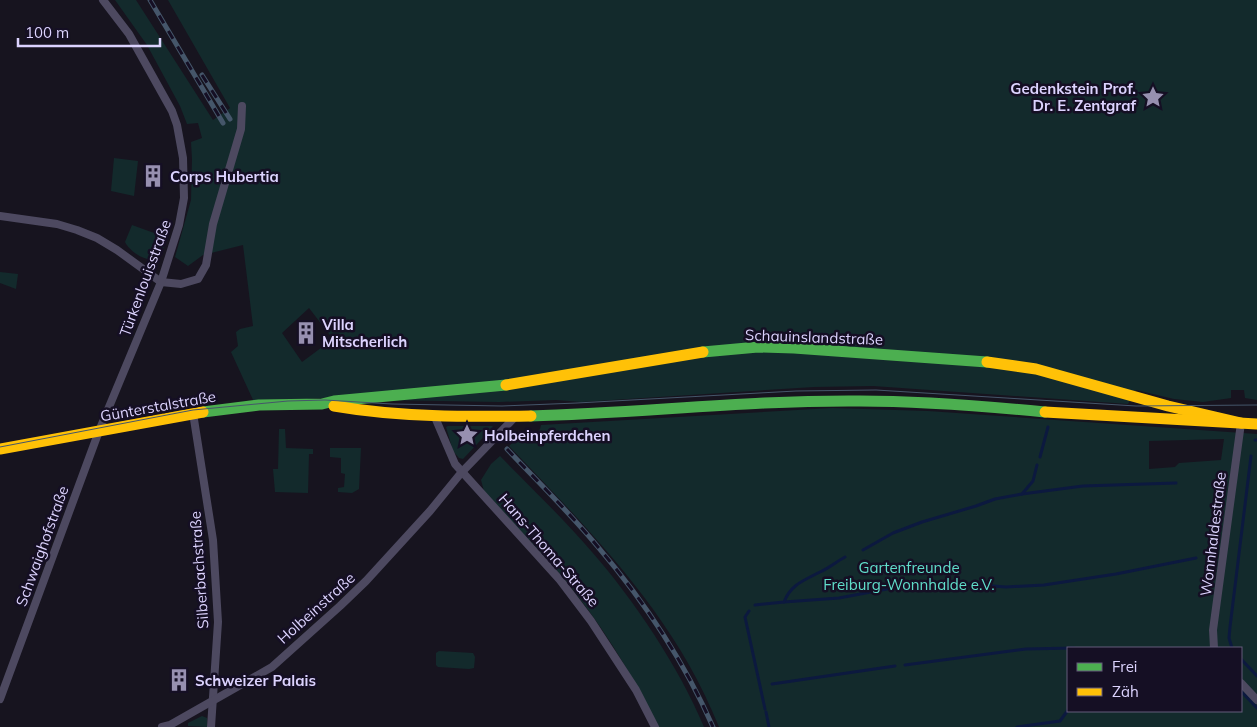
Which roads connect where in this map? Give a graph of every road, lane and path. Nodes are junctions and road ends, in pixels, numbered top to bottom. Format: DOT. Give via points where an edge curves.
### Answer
graph roads {
  1 [pos="102,0"];
  2 [pos="242,106"];
  3 [pos="0,216"];
  4 [pos="161,282"];
  5 [pos="381,397"];
  6 [pos="1134,397"];
  7 [pos="322,404"];
  8 [pos="193,413"];
  9 [pos="434,415"];
  10 [pos="514,417"];
  11 [pos="1121,418"];
  12 [pos="1241,423"];
  13 [pos="1257,424"];
  14 [pos="100,432"];
  15 [pos="0,449"];
  16 [pos="461,473"];
  17 [pos="1214,647"];
  18 [pos="1242,684"];
  19 [pos="0,699"];
  20 [pos="1257,700"];
  21 [pos="213,701"];
  22 [pos="168,726"];
  23 [pos="211,727"];
  24 [pos="655,727"];
  1 -- 4 [label="street, Türkenlouisstraße" via="129,34 165,98 181,141 183,211"];
  2 -- 4 [label="street" via="241,129 213,224 203,273 189,283"];
  3 -- 4 [label="street" via="57,224 98,238"];
  4 -- 14 [label="street, Türkenlouisstraße"];
  5 -- 6 [label="main road, Schauinslandstraße" via="518,384 680,355 758,347 1007,364"];
  5 -- 7 [label="main road, Günterstalstraße"];
  6 -- 11 [label="main road" via="1135,410"];
  6 -- 12 [label="main road, Schauinslandstraße"];
  7 -- 8 [label="main road, Günterstalstraße"];
  7 -- 9 [label="main road, Günterstalstraße"];
  8 -- 14 [label="main road, Günterstalstraße"];
  8 -- 21 [label="street, Silberbachstraße" via="213,540 218,622"];
  9 -- 10 [label="main road, Günterstalstraße"];
  9 -- 16 [label="street"];
  10 -- 11 [label="main road, Schauinslandstraße" via="788,402 878,401"];
  10 -- 16 [label="street, Holbeinstraße"];
  11 -- 12 [label="main road, Schauinslandstraße"];
  12 -- 13 [label="main road, Schauinslandstraße"];
  12 -- 17 [label="street, Wonnhaldestraße"];
  14 -- 15 [label="main road, Günterstalstraße"];
  14 -- 19 [label="street, Schwaighofstraße"];
  16 -- 21 [label="street, Holbeinstraße" via="398,547 340,606 272,667"];
  16 -- 24 [label="street, Hans-Thoma-Straße" via="560,580 636,690"];
  18 -- 20 [label="street"];
  21 -- 22 [label="street, Holbeinstraße"];
  21 -- 23 [label="street, Silberbachstraße"];
}
